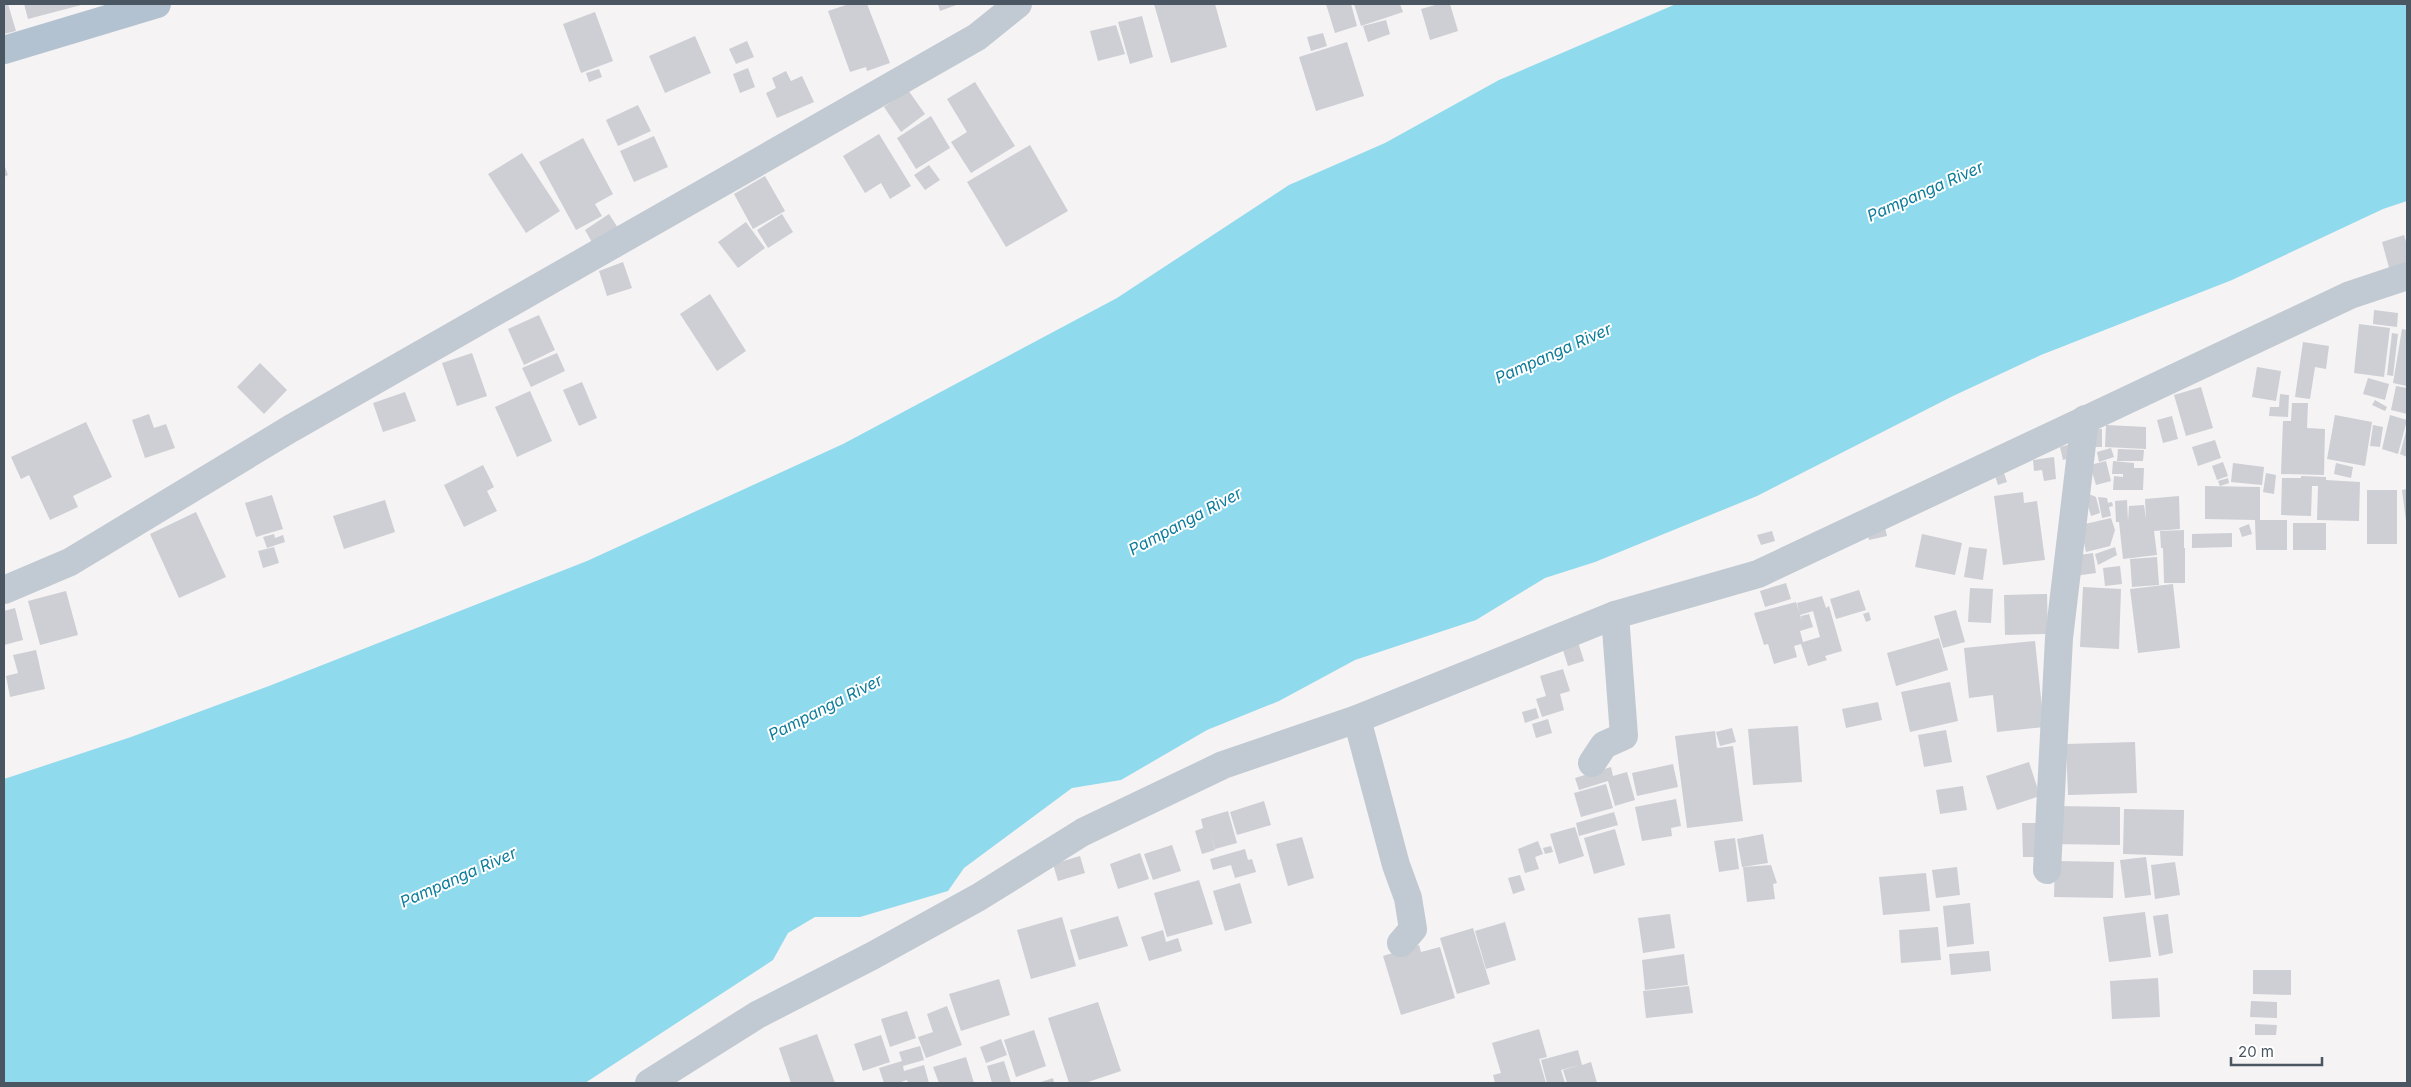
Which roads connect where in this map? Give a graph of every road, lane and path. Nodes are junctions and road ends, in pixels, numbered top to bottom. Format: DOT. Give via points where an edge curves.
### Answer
graph roads {
  1 [pos="157,4"];
  2 [pos="1018,4"];
  3 [pos="4,50"];
  4 [pos="2407,276"];
  5 [pos="2084,420"];
  6 [pos="4,590"];
  7 [pos="1616,614"];
  8 [pos="1357,719"];
  9 [pos="1592,763"];
  10 [pos="2047,870"];
  11 [pos="1401,943"];
  12 [pos="649,1083"];
  1 -- 3 [label="main road"];
  2 -- 6 [label="street" via="977,37 290,429 70,562"];
  4 -- 5 [label="street" via="2350,295"];
  5 -- 7 [label="street" via="1758,574"];
  5 -- 10 [label="street" via="2059,638"];
  7 -- 8 [label="street"];
  7 -- 9 [label="street" via="1624,736 1604,745"];
  8 -- 11 [label="street" via="1408,898 1413,929"];
  8 -- 12 [label="street" via="1223,765 1082,832 979,897 758,1015"];
}
